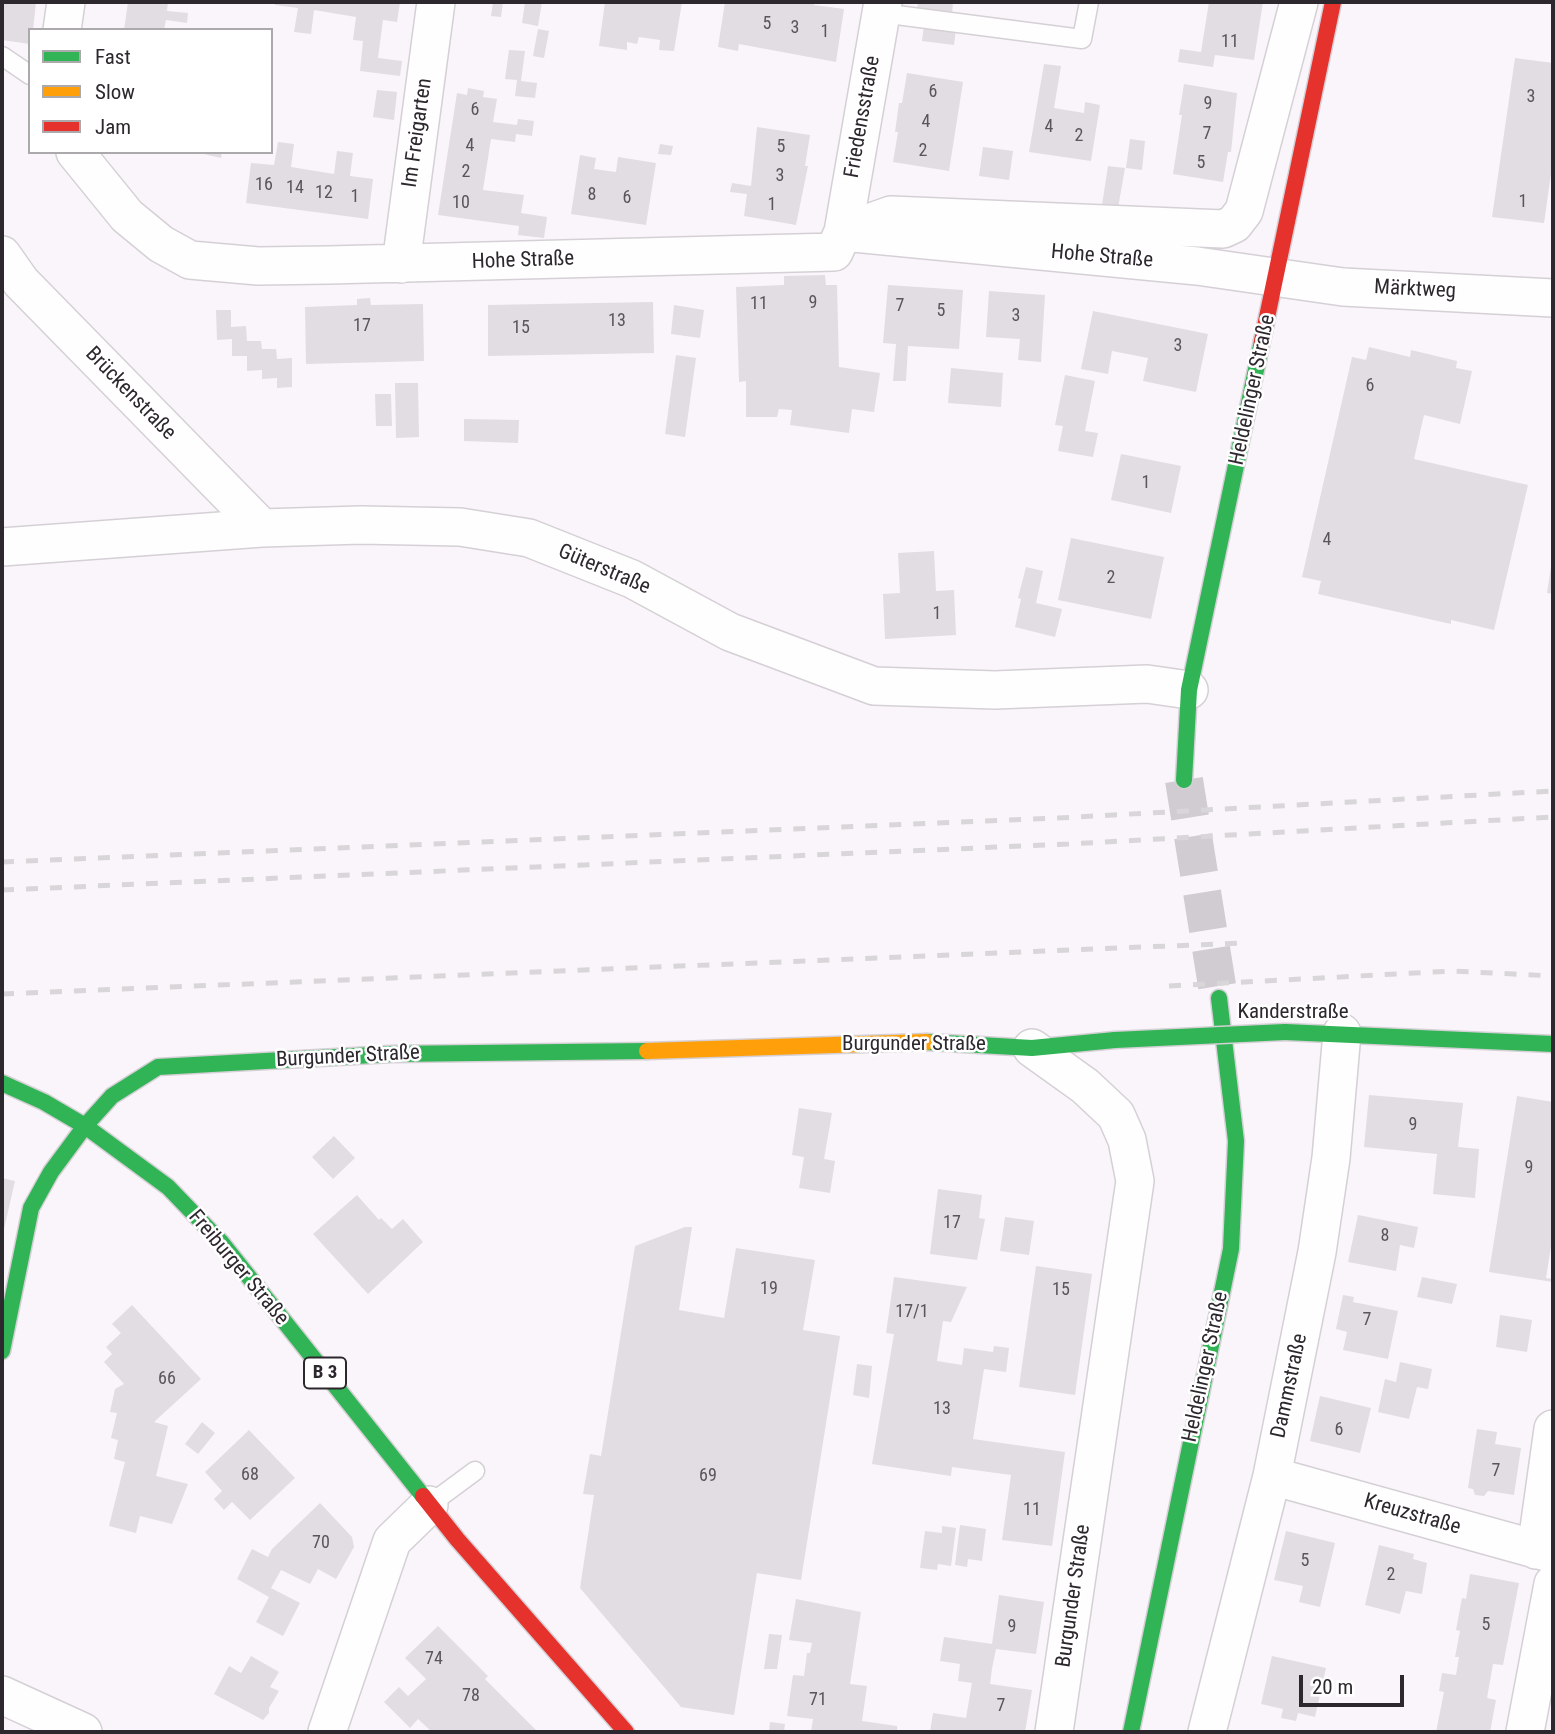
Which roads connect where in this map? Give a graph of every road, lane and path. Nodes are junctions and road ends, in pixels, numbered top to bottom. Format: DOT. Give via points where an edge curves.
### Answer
graph roads {
  1 [pos="66,2"];
  2 [pos="436,2"];
  3 [pos="1089,2"];
  4 [pos="1298,2"];
  5 [pos="1333,2"];
  6 [pos="882,8"];
  7 [pos="62,28"];
  8 [pos="2,56"];
  9 [pos="28,74"];
  10 [pos="77,154"];
  11 [pos="843,232"];
  12 [pos="2,256"];
  13 [pos="401,264"];
  14 [pos="1276,279"];
  15 [pos="1553,298"];
  16 [pos="261,528"];
  17 [pos="2,547"];
  18 [pos="1189,690"];
  19 [pos="1184,780"];
  20 [pos="1219,999"];
  21 [pos="1342,1033"];
  22 [pos="1553,1044"];
  23 [pos="1032,1048"];
  24 [pos="2,1083"];
  25 [pos="85,1126"];
  26 [pos="2,1351"];
  27 [pos="1553,1429"];
  28 [pos="475,1471"];
  29 [pos="1272,1476"];
  30 [pos="429,1505"];
  31 [pos="1545,1552"];
  32 [pos="1553,1584"];
  33 [pos="2,1695"];
  34 [pos="83,1732"];
  35 [pos="327,1732"];
  36 [pos="626,1732"];
  37 [pos="1054,1732"];
  38 [pos="1131,1732"];
  39 [pos="1207,1732"];
  40 [pos="1525,1732"];
  1 -- 7 [label="street"];
  2 -- 13 [label="street, Im Freigarten"];
  3 -- 6 [label="lane" via="1082,38"];
  4 -- 11 [label="street, Hohe Straße" via="1244,211 1234,224 1223,229 891,215"];
  5 -- 14 [label="street, Heldelinger Straße"];
  6 -- 11 [label="street, Friedensstraße"];
  8 -- 9 [label="lane"];
  10 -- 13 [label="street, Hohe Straße" via="127,216 190,260 258,266"];
  11 -- 13 [label="street, Hohe Straße" via="834,252"];
  11 -- 14 [label="street, Hohe Straße" via="1197,266"];
  12 -- 16 [label="street, Brückenstraße" via="21,282"];
  14 -- 15 [label="street, Märktweg"];
  14 -- 18 [label="street, Heldelinger Straße"];
  16 -- 17 [label="street, Güterstraße"];
  16 -- 18 [label="street, Güterstraße" via="460,527 529,538 632,579 730,632 874,686 995,690 1147,684"];
  18 -- 19 [label="street, Heldelinger Straße"];
  20 -- 38 [label="street, Heldelinger Straße" via="1236,1141 1231,1249"];
  21 -- 22 [label="street, Kanderstraße"];
  21 -- 23 [label="street, Kanderstraße, bridge" via="1115,1040"];
  21 -- 29 [label="street, Dammstraße" via="1317,1252"];
  23 -- 25 [label="street, Burgunder Straße" via="931,1042 391,1054 158,1067 112,1096"];
  23 -- 37 [label="street, Burgunder Straße" via="1116,1115 1127,1140 1135,1181"];
  24 -- 25 [label="street, Freiburger Straße / B 3"];
  25 -- 26 [label="street, Burgunder Straße" via="31,1208"];
  25 -- 30 [label="street, Freiburger Straße / B 3" via="168,1187 221,1242"];
  27 -- 31 [label="street"];
  28 -- 30 [label="lane"];
  29 -- 31 [label="street, Kreuzstraße"];
  29 -- 39 [label="street, Dammstraße"];
  30 -- 35 [label="street" via="392,1541"];
  30 -- 36 [label="street, Freiburger Straße / B 3"];
  32 -- 40 [label="street"];
  33 -- 34 [label="street"];
}
